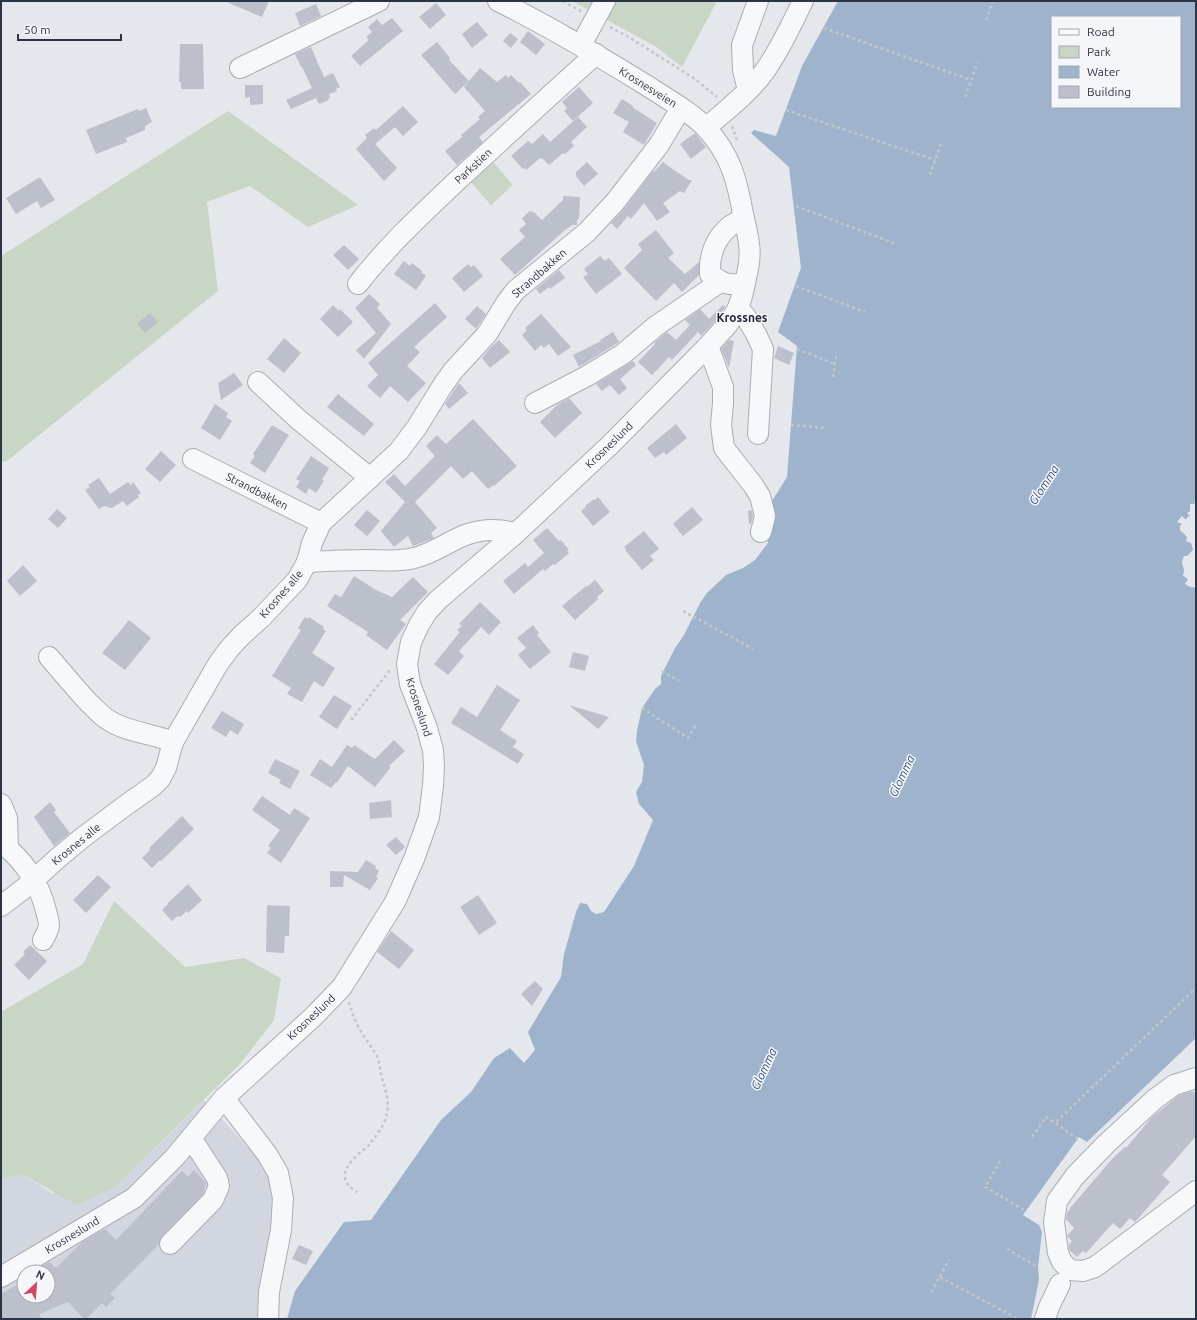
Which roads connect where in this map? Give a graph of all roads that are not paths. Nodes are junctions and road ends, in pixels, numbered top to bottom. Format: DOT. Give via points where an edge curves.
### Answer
graph roads {
  1 [pos="379,1"];
  2 [pos="498,1"];
  3 [pos="605,1"];
  4 [pos="758,1"];
  5 [pos="803,1"];
  6 [pos="588,50"];
  7 [pos="240,68"];
  8 [pos="748,90"];
  9 [pos="681,108"];
  10 [pos="706,128"];
  11 [pos="744,219"];
  12 [pos="720,282"];
  13 [pos="745,283"];
  14 [pos="358,284"];
  15 [pos="738,308"];
  16 [pos="708,346"];
  17 [pos="258,382"];
  18 [pos="535,403"];
  19 [pos="758,434"];
  20 [pos="192,459"];
  21 [pos="370,478"];
  22 [pos="321,523"];
  23 [pos="761,532"];
  24 [pos="515,534"];
  25 [pos="307,562"];
  26 [pos="49,657"];
  27 [pos="173,742"];
  28 [pos="1,804"];
  29 [pos="4,845"];
  30 [pos="34,879"];
  31 [pos="1,906"];
  32 [pos="43,940"];
  33 [pos="1196,1078"];
  34 [pos="224,1098"];
  35 [pos="191,1138"];
  36 [pos="1196,1191"];
  37 [pos="170,1244"];
  38 [pos="1,1278"];
  39 [pos="1060,1284"];
  40 [pos="268,1319"];
  41 [pos="1045,1319"];
  1 -- 7 [label="street"];
  2 -- 6 [label="street, Krosnesveien" via="536,19"];
  3 -- 6 [label="street, Parkstien"];
  4 -- 8 [label="street" via="742,45 743,70"];
  5 -- 8 [label="street" via="764,72"];
  6 -- 9 [label="street, Krosnesveien"];
  6 -- 14 [label="street, Parkstien" via="531,112 432,204"];
  8 -- 10 [label="street"];
  9 -- 10 [label="street, Krosnesveien"];
  9 -- 21 [label="street, Strandbakken" via="659,145 615,202 587,232 516,290 487,334 446,381 409,438"];
  10 -- 11 [label="street, Krosnesveien" via="721,145 732,166"];
  11 -- 12 [label="street" via="730,226 712,251 710,274"];
  11 -- 13 [label="street, Krosnesveien" via="750,244"];
  12 -- 13 [label="street" via="732,285"];
  12 -- 18 [label="street" via="656,326 623,354"];
  13 -- 15 [label="street, Krosneslund"];
  15 -- 16 [label="street, Krosneslund" via="728,324"];
  15 -- 19 [label="street" via="746,317 763,349"];
  16 -- 23 [label="street" via="723,387 721,425 724,448 760,496 765,516"];
  16 -- 24 [label="street, Krosneslund" via="609,446"];
  17 -- 21 [label="street" via="299,420"];
  20 -- 22 [label="street, Strandbakken"];
  21 -- 22 [label="street, Strandbakken"];
  22 -- 25 [label="street, Strandbakken"];
  24 -- 25 [label="street, Krosnes alle" via="493,530 472,532 425,555 406,560"];
  24 -- 34 [label="street, Krosneslund" via="427,612 410,642 407,664 410,684 433,750 433,786 424,834 395,902 342,987"];
  25 -- 27 [label="street, Krosnes alle" via="285,593 229,649 207,681"];
  26 -- 27 [label="street" via="110,722"];
  27 -- 30 [label="street, Krosnes alle" via="166,768 154,786 82,838"];
  28 -- 29 [label="street" via="7,818"];
  29 -- 30 [label="street"];
  30 -- 31 [label="street, Krosnes alle"];
  30 -- 32 [label="street" via="45,903 48,918 49,927"];
  33 -- 36 [label="street" via="1174,1085 1154,1099 1075,1176 1057,1201 1054,1222 1058,1253 1062,1262 1070,1270 1083,1271 1094,1267"];
  34 -- 35 [label="street, Krosneslund"];
  34 -- 40 [label="street" via="267,1154 278,1173 283,1198 281,1230 269,1292"];
  35 -- 37 [label="street" via="217,1178 219,1186 213,1200"];
  35 -- 38 [label="street, Krosneslund" via="134,1198"];
  39 -- 41 [label="street"];
}
